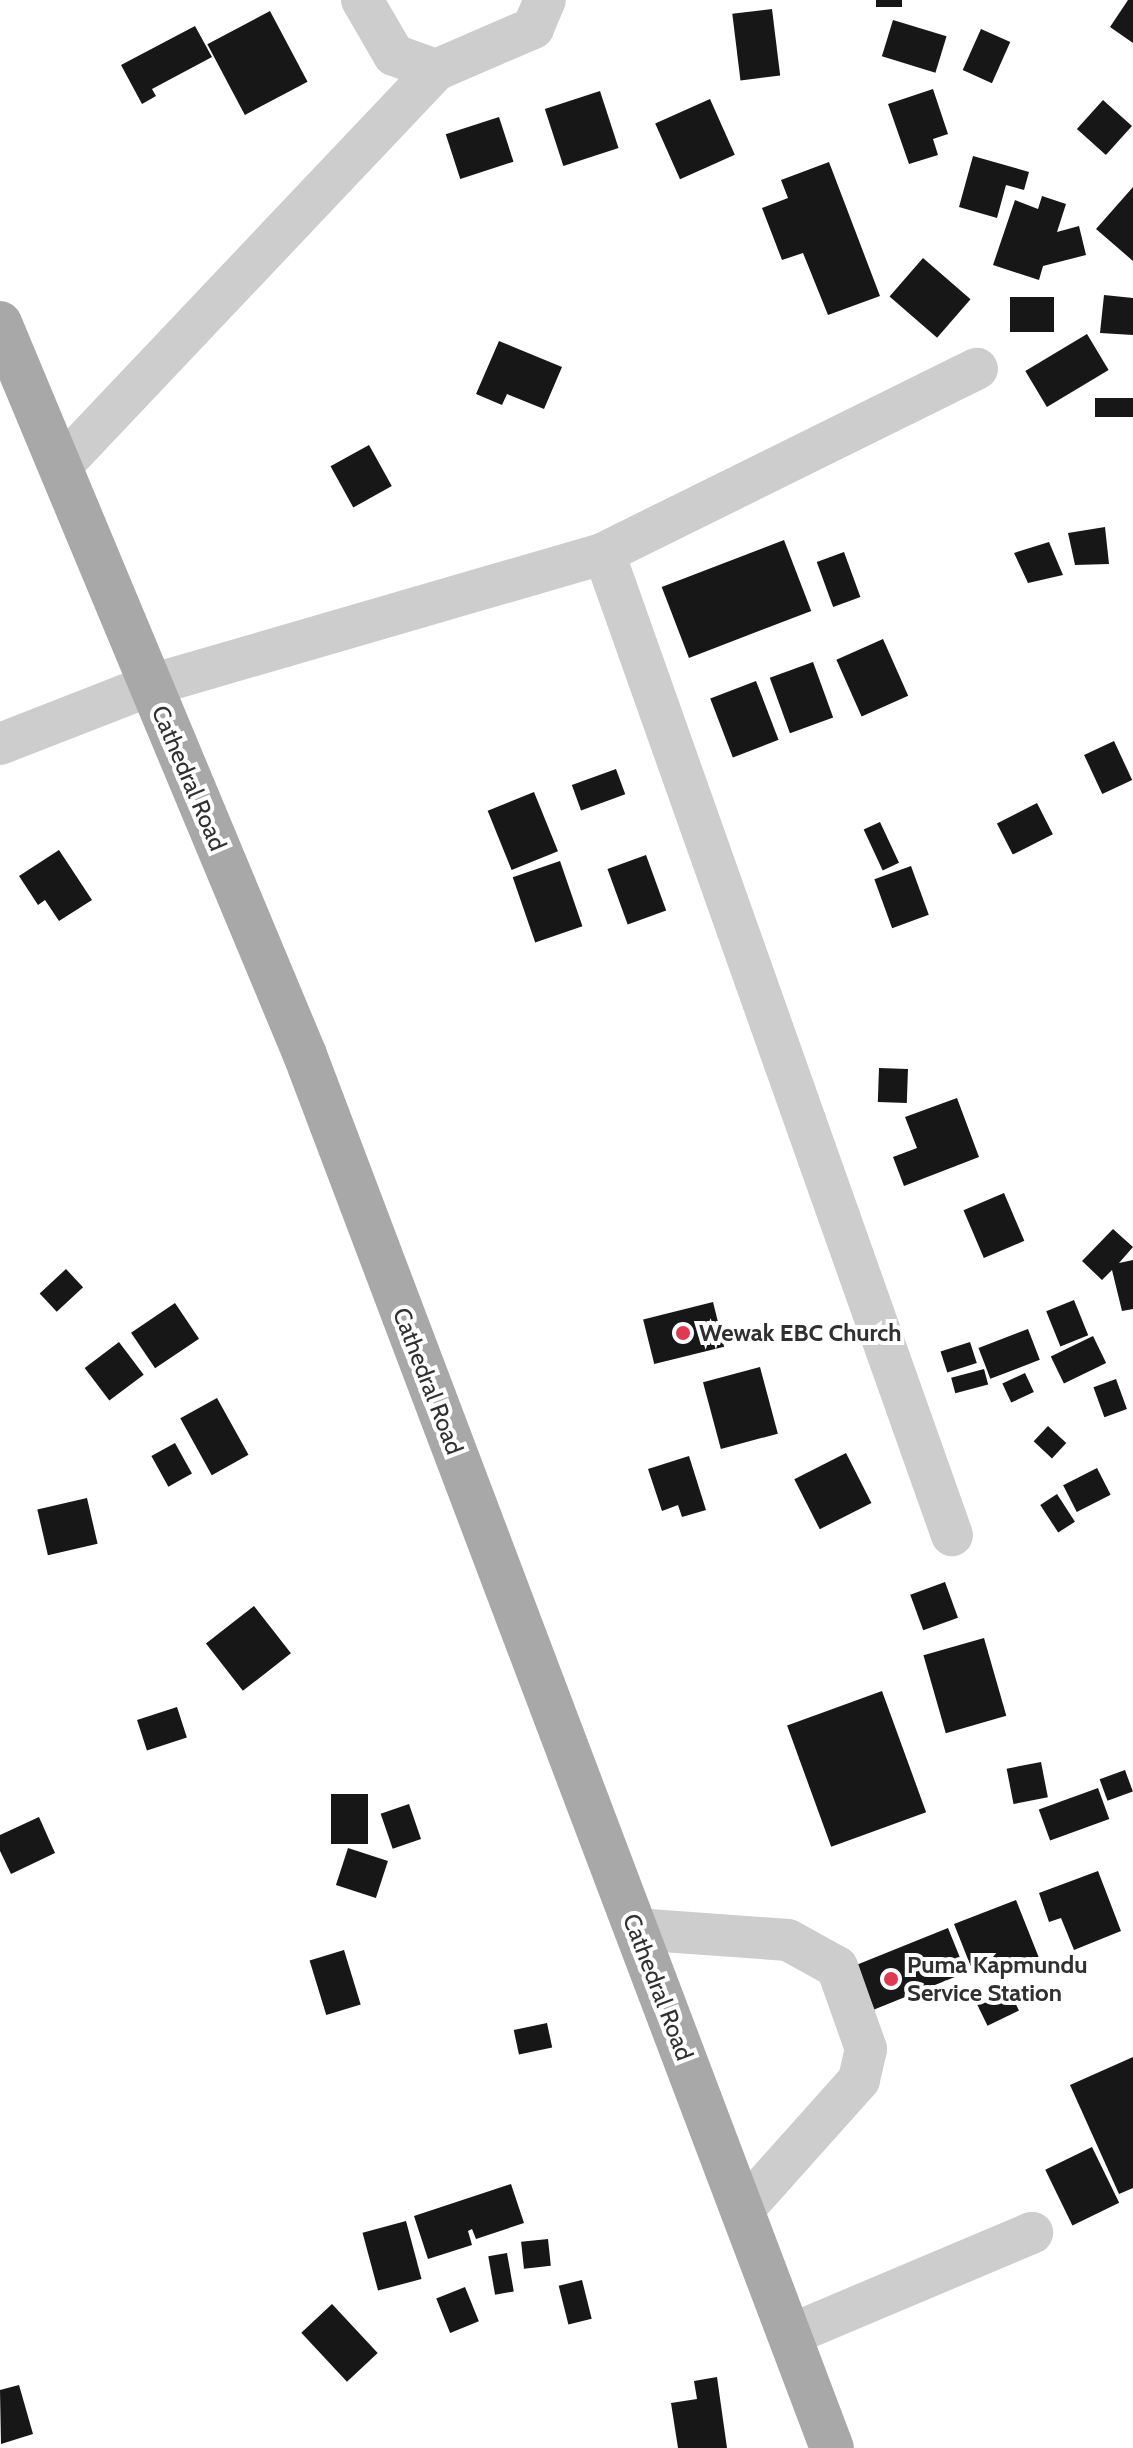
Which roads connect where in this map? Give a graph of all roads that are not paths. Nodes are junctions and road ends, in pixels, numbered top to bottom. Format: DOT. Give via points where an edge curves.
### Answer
graph roads {
  1 [pos="362,0"];
  2 [pos="545,0"];
  3 [pos="436,70"];
  4 [pos="0,323"];
  5 [pos="977,369"];
  6 [pos="60,467"];
  7 [pos="604,553"];
  8 [pos="151,685"];
  9 [pos="0,744"];
  10 [pos="952,1535"];
  11 [pos="635,1929"];
  12 [pos="742,2211"];
  13 [pos="1032,2233"];
  14 [pos="790,2335"];
  15 [pos="832,2448"];
  1 -- 3 [label="street" via="394,55"];
  2 -- 3 [label="street" via="533,28"];
  3 -- 6 [label="street"];
  4 -- 6 [label="main road, Cathedral Road"];
  5 -- 7 [label="street"];
  6 -- 8 [label="main road, Cathedral Road"];
  7 -- 8 [label="street"];
  7 -- 10 [label="street"];
  8 -- 9 [label="street"];
  8 -- 11 [label="main road, Cathedral Road" via="305,1055"];
  11 -- 12 [label="main road, Cathedral Road"];
  11 -- 12 [label="street" via="788,1940 837,1967 866,2049 859,2080"];
  12 -- 14 [label="main road, Cathedral Road"];
  13 -- 14 [label="street"];
  14 -- 15 [label="main road, Cathedral Road"];
}
